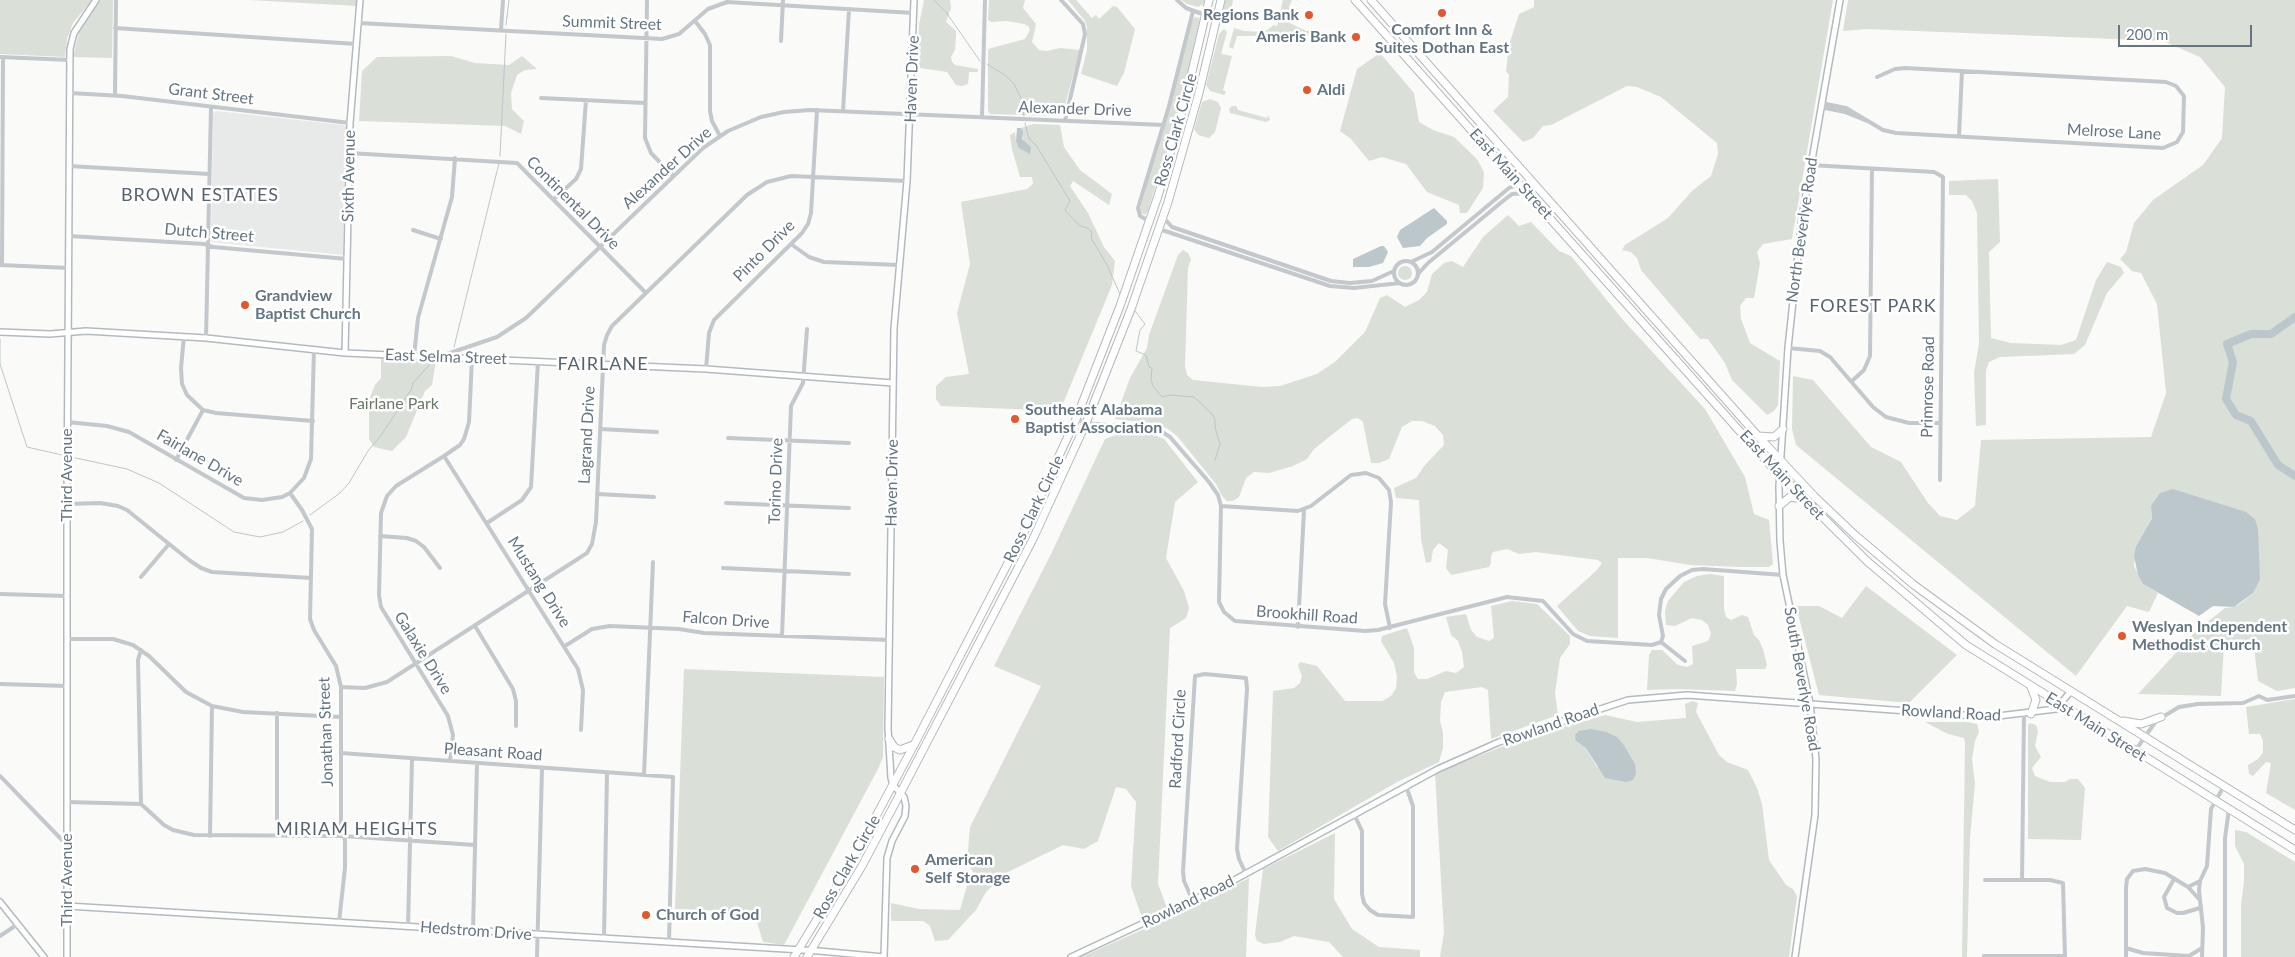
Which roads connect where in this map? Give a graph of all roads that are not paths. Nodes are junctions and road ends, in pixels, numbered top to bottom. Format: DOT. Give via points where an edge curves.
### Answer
graph roads {
  1 [pos="96,0"];
  2 [pos="116,0"];
  3 [pos="360,0"];
  4 [pos="503,0"];
  5 [pos="647,0"];
  6 [pos="783,0"];
  7 [pos="914,0"];
  8 [pos="985,0"];
  9 [pos="1061,0"];
  10 [pos="1177,0"];
  11 [pos="1210,0"];
  12 [pos="1221,0"];
  13 [pos="1355,0"];
  14 [pos="1371,0"];
  15 [pos="1840,0"];
  16 [pos="783,5"];
  17 [pos="849,9"];
  18 [pos="1192,11"];
  19 [pos="914,13"];
  20 [pos="1206,15"];
  21 [pos="1217,18"];
  22 [pos="694,21"];
  23 [pos="358,23"];
  24 [pos="116,28"];
  25 [pos="500,30"];
  26 [pos="646,38"];
  27 [pos="781,41"];
  28 [pos="356,44"];
  29 [pos="2,57"];
  30 [pos="70,60"];
  31 [pos="1962,71"];
  32 [pos="1877,77"];
  33 [pos="70,93"];
  34 [pos="115,95"];
  35 [pos="541,98"];
  36 [pos="586,100"];
  37 [pos="645,103"];
  38 [pos="1821,105"];
  39 [pos="211,106"];
  40 [pos="817,110"];
  41 [pos="843,112"];
  42 [pos="911,114"];
  43 [pos="982,117"];
  44 [pos="1065,121"];
  45 [pos="350,123"];
  46 [pos="1164,125"];
  47 [pos="720,136"];
  48 [pos="1958,136"];
  49 [pos="349,153"];
  50 [pos="455,158"];
  51 [pos="1810,165"];
  52 [pos="69,166"];
  53 [pos="1872,169"];
  54 [pos="209,174"];
  55 [pos="1511,175"];
  56 [pos="673,176"];
  57 [pos="814,177"];
  58 [pos="907,181"];
  59 [pos="1519,184"];
  60 [pos="1537,186"];
  61 [pos="1509,188"];
  62 [pos="1528,193"];
  63 [pos="554,199"];
  64 [pos="1153,210"];
  65 [pos="1163,217"];
  66 [pos="1150,221"];
  67 [pos="413,230"];
  68 [pos="1159,230"];
  69 [pos="69,236"];
  70 [pos="441,238"];
  71 [pos="1156,238"];
  72 [pos="791,244"];
  73 [pos="208,245"];
  74 [pos="600,247"];
  75 [pos="347,259"];
  76 [pos="1411,262"];
  77 [pos="1,265"];
  78 [pos="898,265"];
  79 [pos="69,268"];
  80 [pos="1394,272"];
  81 [pos="1418,274"];
  82 [pos="1400,284"];
  83 [pos="646,293"];
  84 [pos="807,329"];
  85 [pos="0,332"];
  86 [pos="68,333"];
  87 [pos="184,336"];
  88 [pos="206,338"];
  89 [pos="1788,348"];
  90 [pos="314,349"];
  91 [pos="345,353"];
  92 [pos="414,356"];
  93 [pos="442,356"];
  94 [pos="472,358"];
  95 [pos="538,361"];
  96 [pos="603,364"];
  97 [pos="706,369"];
  98 [pos="804,376"];
  99 [pos="1852,381"];
  100 [pos="893,383"];
  101 [pos="203,410"];
  102 [pos="1076,419"];
  103 [pos="313,421"];
  104 [pos="68,422"];
  105 [pos="1086,423"];
  106 [pos="1940,423"];
  107 [pos="600,429"];
  108 [pos="1783,429"];
  109 [pos="657,432"];
  110 [pos="1758,436"];
  111 [pos="728,438"];
  112 [pos="790,440"];
  113 [pos="849,443"];
  114 [pos="444,456"];
  115 [pos="176,460"];
  116 [pos="1781,461"];
  117 [pos="1780,475"];
  118 [pos="1940,480"];
  119 [pos="290,493"];
  120 [pos="597,494"];
  121 [pos="654,497"];
  122 [pos="1803,499"];
  123 [pos="1039,500"];
  124 [pos="726,503"];
  125 [pos="67,504"];
  126 [pos="1050,505"];
  127 [pos="787,506"];
  128 [pos="1221,506"];
  129 [pos="1779,506"];
  130 [pos="849,508"];
  131 [pos="1304,510"];
  132 [pos="487,523"];
  133 [pos="380,536"];
  134 [pos="169,544"];
  135 [pos="653,562"];
  136 [pos="440,568"];
  137 [pos="723,568"];
  138 [pos="784,571"];
  139 [pos="849,574"];
  140 [pos="1783,575"];
  141 [pos="141,577"];
  142 [pos="311,578"];
  143 [pos="530,591"];
  144 [pos="0,594"];
  145 [pos="67,596"];
  146 [pos="475,626"];
  147 [pos="1298,627"];
  148 [pos="650,628"];
  149 [pos="1390,628"];
  150 [pos="782,636"];
  151 [pos="67,638"];
  152 [pos="890,640"];
  153 [pos="1661,642"];
  154 [pos="565,646"];
  155 [pos="141,650"];
  156 [pos="961,655"];
  157 [pos="970,660"];
  158 [pos="1685,661"];
  159 [pos="415,664"];
  160 [pos="0,684"];
  161 [pos="67,686"];
  162 [pos="2031,686"];
  163 [pos="341,687"];
  164 [pos="2071,691"];
  165 [pos="2295,696"];
  166 [pos="1810,703"];
  167 [pos="2061,705"];
  168 [pos="212,706"];
  169 [pos="277,713"];
  170 [pos="2028,714"];
  171 [pos="341,717"];
  172 [pos="2161,717"];
  173 [pos="2115,718"];
  174 [pos="516,726"];
  175 [pos="581,730"];
  176 [pos="2145,737"];
  177 [pos="889,739"];
  178 [pos="914,745"];
  179 [pos="2135,751"];
  180 [pos="340,753"];
  181 [pos="412,758"];
  182 [pos="450,761"];
  183 [pos="477,764"];
  184 [pos="542,769"];
  185 [pos="607,773"];
  186 [pos="644,775"];
  187 [pos="0,776"];
  188 [pos="893,785"];
  189 [pos="1406,786"];
  190 [pos="2224,786"];
  191 [pos="901,792"];
  192 [pos="2215,800"];
  193 [pos="67,802"];
  194 [pos="141,804"];
  195 [pos="2228,809"];
  196 [pos="1354,814"];
  197 [pos="2295,830"];
  198 [pos="210,836"];
  199 [pos="277,836"];
  200 [pos="343,836"];
  201 [pos="410,840"];
  202 [pos="67,843"];
  203 [pos="475,845"];
  204 [pos="2295,850"];
  205 [pos="1246,874"];
  206 [pos="2174,879"];
  207 [pos="1986,880"];
  208 [pos="2022,880"];
  209 [pos="2200,882"];
  210 [pos="2188,887"];
  211 [pos="2199,899"];
  212 [pos="1193,901"];
  213 [pos="0,902"];
  214 [pos="67,906"];
  215 [pos="2200,908"];
  216 [pos="339,922"];
  217 [pos="18,924"];
  218 [pos="408,926"];
  219 [pos="473,931"];
  220 [pos="539,935"];
  221 [pos="0,936"];
  222 [pos="604,939"];
  223 [pos="669,943"];
  224 [pos="2126,948"];
  225 [pos="2202,948"];
  226 [pos="796,954"];
  227 [pos="809,954"];
  228 [pos="67,956"];
  229 [pos="1984,956"];
  230 [pos="2065,956"];
  231 [pos="44,957"];
  232 [pos="537,957"];
  233 [pos="884,957"];
  234 [pos="1071,957"];
  235 [pos="1795,957"];
  236 [pos="2126,957"];
  237 [pos="2202,957"];
  238 [pos="2225,957"];
  1 -- 30 [label="street, Third Avenue" via="74,33"];
  2 -- 24 [label="street"];
  3 -- 23 [label="street, Sixth Avenue"];
  4 -- 25 [label="street"];
  5 -- 26 [label="street"];
  6 -- 16 [label="street"];
  7 -- 19 [label="street, Haven Drive"];
  8 -- 43 [label="street"];
  9 -- 44 [label="street" via="1082,24 1085,34"];
  10 -- 18 [label="street"];
  11 -- 20 [label="highway, Ross Clark Circle"];
  12 -- 21 [label="highway, Ross Clark Circle"];
  13 -- 55 [label="highway, East Main Street"];
  14 -- 60 [label="highway, East Main Street"];
  15 -- 38 [label="street, North Beverlye Road"];
  16 -- 17 [label="street, Summit Street"];
  16 -- 22 [label="street, Summit Street" via="722,3 708,9"];
  16 -- 27 [label="street"];
  17 -- 19 [label="street, Summit Street"];
  17 -- 41 [label="street"];
  18 -- 20 [label="street"];
  18 -- 46 [label="street"];
  19 -- 42 [label="street, Haven Drive"];
  20 -- 21 [label="highway"];
  20 -- 64 [label="highway, Ross Clark Circle"];
  21 -- 65 [label="highway, Ross Clark Circle"];
  22 -- 26 [label="street, Summit Street" via="671,37"];
  22 -- 47 [label="street" via="710,45 710,111"];
  23 -- 25 [label="street, Summit Street"];
  23 -- 28 [label="street, Sixth Avenue"];
  24 -- 28 [label="street"];
  24 -- 34 [label="street"];
  25 -- 26 [label="street, Summit Street"];
  26 -- 37 [label="street"];
  28 -- 45 [label="street, Sixth Avenue"];
  29 -- 30 [label="street"];
  29 -- 77 [label="street"];
  30 -- 33 [label="street, Third Avenue"];
  31 -- 32 [label="street, Melrose Lane" via="1902,68"];
  31 -- 48 [label="street"];
  31 -- 48 [label="street, Melrose Lane" via="2170,83 2184,96 2184,129 2177,142 2163,148"];
  33 -- 34 [label="street, Grant Street"];
  33 -- 52 [label="street, Third Avenue"];
  34 -- 39 [label="street, Grant Street"];
  35 -- 36 [label="street"];
  36 -- 37 [label="street"];
  36 -- 63 [label="street" via="581,169 576,179"];
  37 -- 56 [label="street" via="646,144"];
  38 -- 48 [label="street, Melrose Lane" via="1892,133"];
  38 -- 51 [label="street, North Beverlye Road"];
  39 -- 45 [label="street, Grant Street"];
  39 -- 54 [label="street"];
  40 -- 41 [label="street, Alexander Drive"];
  40 -- 47 [label="street, Alexander Drive" via="769,115"];
  40 -- 57 [label="street, Pinto Drive"];
  41 -- 42 [label="street, Alexander Drive"];
  42 -- 43 [label="street, Alexander Drive"];
  42 -- 58 [label="street, Haven Drive"];
  43 -- 44 [label="street, Alexander Drive"];
  44 -- 46 [label="street, Alexander Drive"];
  45 -- 49 [label="street, Sixth Avenue"];
  46 -- 66 [label="street" via="1138,208 1140,216"];
  47 -- 56 [label="street, Alexander Drive"];
  49 -- 50 [label="street, Continental Drive"];
  49 -- 75 [label="street, Sixth Avenue"];
  50 -- 63 [label="street, Continental Drive" via="517,163"];
  50 -- 70 [label="street" via="452,197"];
  51 -- 53 [label="street"];
  51 -- 89 [label="street, North Beverlye Road"];
  52 -- 54 [label="street"];
  52 -- 69 [label="street, Third Avenue"];
  53 -- 99 [label="street" via="1870,356 1864,370"];
  53 -- 106 [label="street, Primrose Road" via="1934,172 1944,181"];
  54 -- 73 [label="street"];
  55 -- 59 [label="highway, East Main Street"];
  55 -- 61 [label="street"];
  56 -- 74 [label="street, Alexander Drive"];
  57 -- 58 [label="street, Lagrand Drive"];
  57 -- 72 [label="street, Pinto Drive" via="809,220"];
  57 -- 83 [label="street, Lagrand Drive" via="785,177 757,188"];
  58 -- 78 [label="street, Haven Drive"];
  59 -- 60 [label="street"];
  59 -- 61 [label="street"];
  59 -- 62 [label="highway, East Main Street"];
  60 -- 110 [label="highway, East Main Street"];
  61 -- 76 [label="street" via="1432,252"];
  62 -- 81 [label="street" via="1512,194 1428,262"];
  62 -- 117 [label="highway, East Main Street"];
  63 -- 74 [label="street, Continental Drive"];
  64 -- 66 [label="highway, Ross Clark Circle"];
  64 -- 68 [label="highway"];
  65 -- 68 [label="highway, Ross Clark Circle"];
  65 -- 80 [label="street" via="1172,227 1324,280 1366,282"];
  66 -- 71 [label="highway"];
  66 -- 102 [label="highway, Ross Clark Circle"];
  67 -- 70 [label="street"];
  68 -- 71 [label="highway, Ross Clark Circle"];
  68 -- 82 [label="street" via="1316,283 1354,288"];
  69 -- 73 [label="street, Dutch Street"];
  69 -- 79 [label="street, Third Avenue"];
  70 -- 92 [label="street" via="418,318"];
  71 -- 105 [label="highway, Ross Clark Circle"];
  72 -- 78 [label="street" via="809,257 824,262"];
  72 -- 97 [label="street, Pinto Drive" via="714,320 708,338"];
  73 -- 75 [label="street, Dutch Street"];
  73 -- 88 [label="street"];
  74 -- 83 [label="street, Continental Drive"];
  74 -- 93 [label="street, Alexander Drive" via="517,325 487,341"];
  75 -- 91 [label="street, Sixth Avenue"];
  76 -- 80 [label="street" via="1400,262"];
  76 -- 81 [label="street"];
  77 -- 79 [label="street"];
  78 -- 100 [label="street, Haven Drive"];
  79 -- 86 [label="street, Third Avenue"];
  80 -- 82 [label="street"];
  81 -- 82 [label="street" via="1412,283"];
  83 -- 96 [label="street, Lagrand Drive" via="609,330"];
  84 -- 98 [label="street, Torino Drive"];
  85 -- 86 [label="street, East Selma Street"];
  86 -- 87 [label="street, East Selma Street"];
  86 -- 104 [label="street, Third Avenue"];
  87 -- 88 [label="street, East Selma Street"];
  87 -- 101 [label="street" via="182,384 187,395"];
  88 -- 90 [label="street, East Selma Street"];
  89 -- 99 [label="street" via="1810,349 1825,354"];
  89 -- 108 [label="street, North Beverlye Road"];
  90 -- 91 [label="street, East Selma Street"];
  90 -- 103 [label="street"];
  91 -- 92 [label="street, East Selma Street"];
  92 -- 93 [label="street, East Selma Street"];
  93 -- 94 [label="street, East Selma Street"];
  94 -- 95 [label="street, East Selma Street"];
  94 -- 114 [label="street, Galaxie Drive" via="467,432 460,445"];
  95 -- 96 [label="street, East Selma Street"];
  95 -- 132 [label="street" via="531,487 522,500"];
  96 -- 97 [label="street, East Selma Street"];
  96 -- 107 [label="street, Lagrand Drive"];
  97 -- 98 [label="street, East Selma Street"];
  98 -- 100 [label="street, East Selma Street"];
  98 -- 112 [label="street, Torino Drive" via="802,388 791,406"];
  99 -- 106 [label="street" via="1886,417 1910,423"];
  100 -- 152 [label="street, Haven Drive"];
  101 -- 103 [label="street"];
  101 -- 115 [label="street"];
  102 -- 105 [label="street, Brookhill Road"];
  102 -- 123 [label="highway, Ross Clark Circle"];
  103 -- 119 [label="street" via="311,459 304,478"];
  104 -- 115 [label="street, Fairlane Drive" via="119,428"];
  104 -- 125 [label="street, Third Avenue"];
  105 -- 126 [label="highway, Ross Clark Circle"];
  105 -- 128 [label="street, Brookhill Road" via="1150,427 1166,434 1209,482"];
  106 -- 118 [label="street, Primrose Road"];
  107 -- 109 [label="street"];
  107 -- 120 [label="street, Lagrand Drive"];
  108 -- 110 [label="highway" via="1771,438"];
  108 -- 116 [label="street, North Beverlye Road"];
  110 -- 116 [label="highway, East Main Street"];
  111 -- 112 [label="street"];
  112 -- 113 [label="street"];
  112 -- 127 [label="street, Torino Drive"];
  114 -- 132 [label="street, Mustang Drive"];
  114 -- 133 [label="street, Galaxie Drive" via="396,486 387,496 381,513"];
  115 -- 119 [label="street, Fairlane Drive" via="244,498 272,500"];
  116 -- 117 [label="street, South Beverlye Road"];
  116 -- 164 [label="highway, East Main Street" via="1836,517 1914,585 1982,635"];
  117 -- 122 [label="highway, East Main Street"];
  117 -- 129 [label="street, South Beverlye Road"];
  119 -- 142 [label="street, Jonathan Street" via="312,529"];
  120 -- 121 [label="street"];
  120 -- 143 [label="street, Lagrand Drive" via="594,535 587,553"];
  122 -- 129 [label="highway" via="1790,497"];
  122 -- 162 [label="highway, East Main Street" via="1929,616 1966,645"];
  123 -- 126 [label="highway"];
  123 -- 156 [label="highway, Ross Clark Circle"];
  124 -- 127 [label="street"];
  125 -- 134 [label="street" via="118,506 133,514"];
  125 -- 145 [label="street, Third Avenue"];
  126 -- 157 [label="highway, Ross Clark Circle"];
  127 -- 130 [label="street"];
  127 -- 138 [label="street, Torino Drive"];
  128 -- 131 [label="street"];
  128 -- 147 [label="street, Brookhill Road" via="1219,598 1224,612 1238,622"];
  129 -- 140 [label="street, South Beverlye Road"];
  131 -- 147 [label="street"];
  131 -- 149 [label="street" via="1356,473 1375,475 1385,484 1391,502 1385,604"];
  132 -- 143 [label="street, Mustang Drive"];
  133 -- 136 [label="street" via="416,541"];
  133 -- 159 [label="street, Galaxie Drive" via="378,595 381,607"];
  134 -- 141 [label="street"];
  134 -- 142 [label="street" via="201,568 212,572"];
  135 -- 148 [label="street"];
  137 -- 138 [label="street"];
  138 -- 139 [label="street"];
  138 -- 150 [label="street, Torino Drive"];
  140 -- 153 [label="street" via="1703,569 1680,576 1666,589 1661,599"];
  140 -- 166 [label="street, South Beverlye Road"];
  142 -- 163 [label="street, Jonathan Street" via="310,619 336,666"];
  143 -- 146 [label="street, Lagrand Drive"];
  143 -- 154 [label="street, Mustang Drive"];
  144 -- 145 [label="street"];
  145 -- 151 [label="street, Third Avenue"];
  146 -- 159 [label="street, Lagrand Drive"];
  146 -- 174 [label="street" via="513,689"];
  147 -- 149 [label="street, Brookhill Road" via="1365,631"];
  148 -- 150 [label="street, Falcon Drive"];
  148 -- 154 [label="street, Falcon Drive" via="601,626"];
  148 -- 186 [label="street"];
  149 -- 153 [label="street, Brookhill Road" via="1507,597 1543,601 1573,634 1583,640 1652,645"];
  150 -- 152 [label="street, Falcon Drive"];
  151 -- 155 [label="street" via="113,639"];
  151 -- 161 [label="street, Third Avenue"];
  152 -- 177 [label="street, Haven Drive"];
  153 -- 158 [label="street"];
  154 -- 175 [label="street, Mustang Drive" via="582,679"];
  155 -- 168 [label="street" via="186,692"];
  155 -- 194 [label="street" via="138,670"];
  156 -- 157 [label="highway"];
  156 -- 178 [label="highway, Ross Clark Circle"];
  157 -- 191 [label="highway, Ross Clark Circle"];
  159 -- 163 [label="street, Lagrand Drive" via="377,686"];
  159 -- 182 [label="street, Galaxie Drive" via="452,725"];
  160 -- 161 [label="street"];
  161 -- 193 [label="street, Third Avenue"];
  162 -- 167 [label="highway, East Main Street"];
  162 -- 170 [label="highway" via="2036,700"];
  163 -- 171 [label="street, Jonathan Street"];
  164 -- 167 [label="street"];
  164 -- 173 [label="highway, East Main Street"];
  165 -- 172 [label="street" via="2267,700 2259,696 2243,703 2186,705"];
  166 -- 170 [label="street, Rowland Road" via="1977,717"];
  166 -- 189 [label="street, Rowland Road" via="1687,695 1628,700 1499,742"];
  166 -- 235 [label="street, South Beverlye Road" via="1816,796"];
  167 -- 170 [label="street, Rowland Road" via="2050,711"];
  167 -- 179 [label="highway, East Main Street"];
  168 -- 169 [label="street" via="244,712"];
  168 -- 198 [label="street"];
  169 -- 171 [label="street"];
  169 -- 199 [label="street"];
  170 -- 208 [label="street"];
  171 -- 180 [label="street, Jonathan Street"];
  172 -- 173 [label="highway" via="2141,724"];
  172 -- 176 [label="street"];
  173 -- 176 [label="highway, East Main Street"];
  176 -- 179 [label="street"];
  176 -- 190 [label="highway, East Main Street"];
  177 -- 178 [label="highway" via="900,750"];
  177 -- 188 [label="street, Haven Drive"];
  178 -- 188 [label="highway, Ross Clark Circle"];
  179 -- 192 [label="highway, East Main Street"];
  180 -- 181 [label="street, Pleasant Road"];
  180 -- 200 [label="street, Jonathan Street"];
  181 -- 182 [label="street, Pleasant Road"];
  181 -- 201 [label="street"];
  182 -- 183 [label="street, Pleasant Road"];
  183 -- 184 [label="street, Pleasant Road"];
  183 -- 203 [label="street"];
  184 -- 185 [label="street, Pleasant Road"];
  184 -- 220 [label="street"];
  185 -- 186 [label="street, Pleasant Road"];
  185 -- 222 [label="street"];
  186 -- 223 [label="street, Pleasant Road" via="673,777"];
  187 -- 202 [label="street"];
  188 -- 191 [label="street"];
  188 -- 226 [label="highway, Ross Clark Circle"];
  189 -- 196 [label="street, Rowland Road"];
  189 -- 196 [label="street" via="1413,806 1413,917 1378,914 1364,903 1362,832"];
  190 -- 192 [label="street"];
  190 -- 197 [label="highway, East Main Street"];
  191 -- 227 [label="highway, Ross Clark Circle" via="862,866"];
  191 -- 233 [label="street" via="906,812 887,858"];
  192 -- 195 [label="highway, East Main Street"];
  192 -- 209 [label="street" via="2211,809 2207,866"];
  193 -- 194 [label="street"];
  193 -- 202 [label="street, Third Avenue"];
  194 -- 198 [label="street" via="155,819 173,830"];
  195 -- 204 [label="highway, East Main Street"];
  195 -- 238 [label="street"];
  196 -- 205 [label="street, Rowland Road"];
  198 -- 199 [label="street"];
  199 -- 200 [label="street"];
  200 -- 201 [label="street"];
  200 -- 216 [label="street, Jonathan Street" via="345,868"];
  201 -- 203 [label="street"];
  201 -- 218 [label="street"];
  202 -- 214 [label="street, Third Avenue"];
  203 -- 219 [label="street"];
  205 -- 212 [label="street, Rowland Road"];
  205 -- 212 [label="street, Radford Circle" via="1237,849 1246,678 1195,676 1183,871 1184,882"];
  206 -- 210 [label="street"];
  206 -- 215 [label="street" via="2164,897 2167,908 2183,913"];
  206 -- 224 [label="street" via="2160,871 2145,868 2130,873 2126,888"];
  207 -- 208 [label="street"];
  208 -- 230 [label="street" via="2063,882"];
  209 -- 210 [label="street"];
  209 -- 211 [label="street"];
  210 -- 211 [label="street"];
  211 -- 215 [label="street"];
  212 -- 234 [label="street, Rowland Road"];
  213 -- 217 [label="street"];
  214 -- 216 [label="street, Hedstrom Drive"];
  214 -- 228 [label="street, Third Avenue"];
  215 -- 225 [label="street"];
  216 -- 218 [label="street, Hedstrom Drive"];
  217 -- 221 [label="street"];
  217 -- 231 [label="street"];
  218 -- 219 [label="street, Hedstrom Drive"];
  219 -- 220 [label="street, Hedstrom Drive"];
  220 -- 222 [label="street, Hedstrom Drive"];
  220 -- 232 [label="street"];
  222 -- 223 [label="street, Hedstrom Drive"];
  223 -- 226 [label="street, Hedstrom Drive"];
  224 -- 225 [label="street" via="2142,954 2189,956"];
  224 -- 236 [label="street"];
  225 -- 237 [label="street"];
  226 -- 227 [label="street, Hedstrom Drive"];
  227 -- 233 [label="street, Hedstrom Drive"];
  229 -- 230 [label="street"];
}
